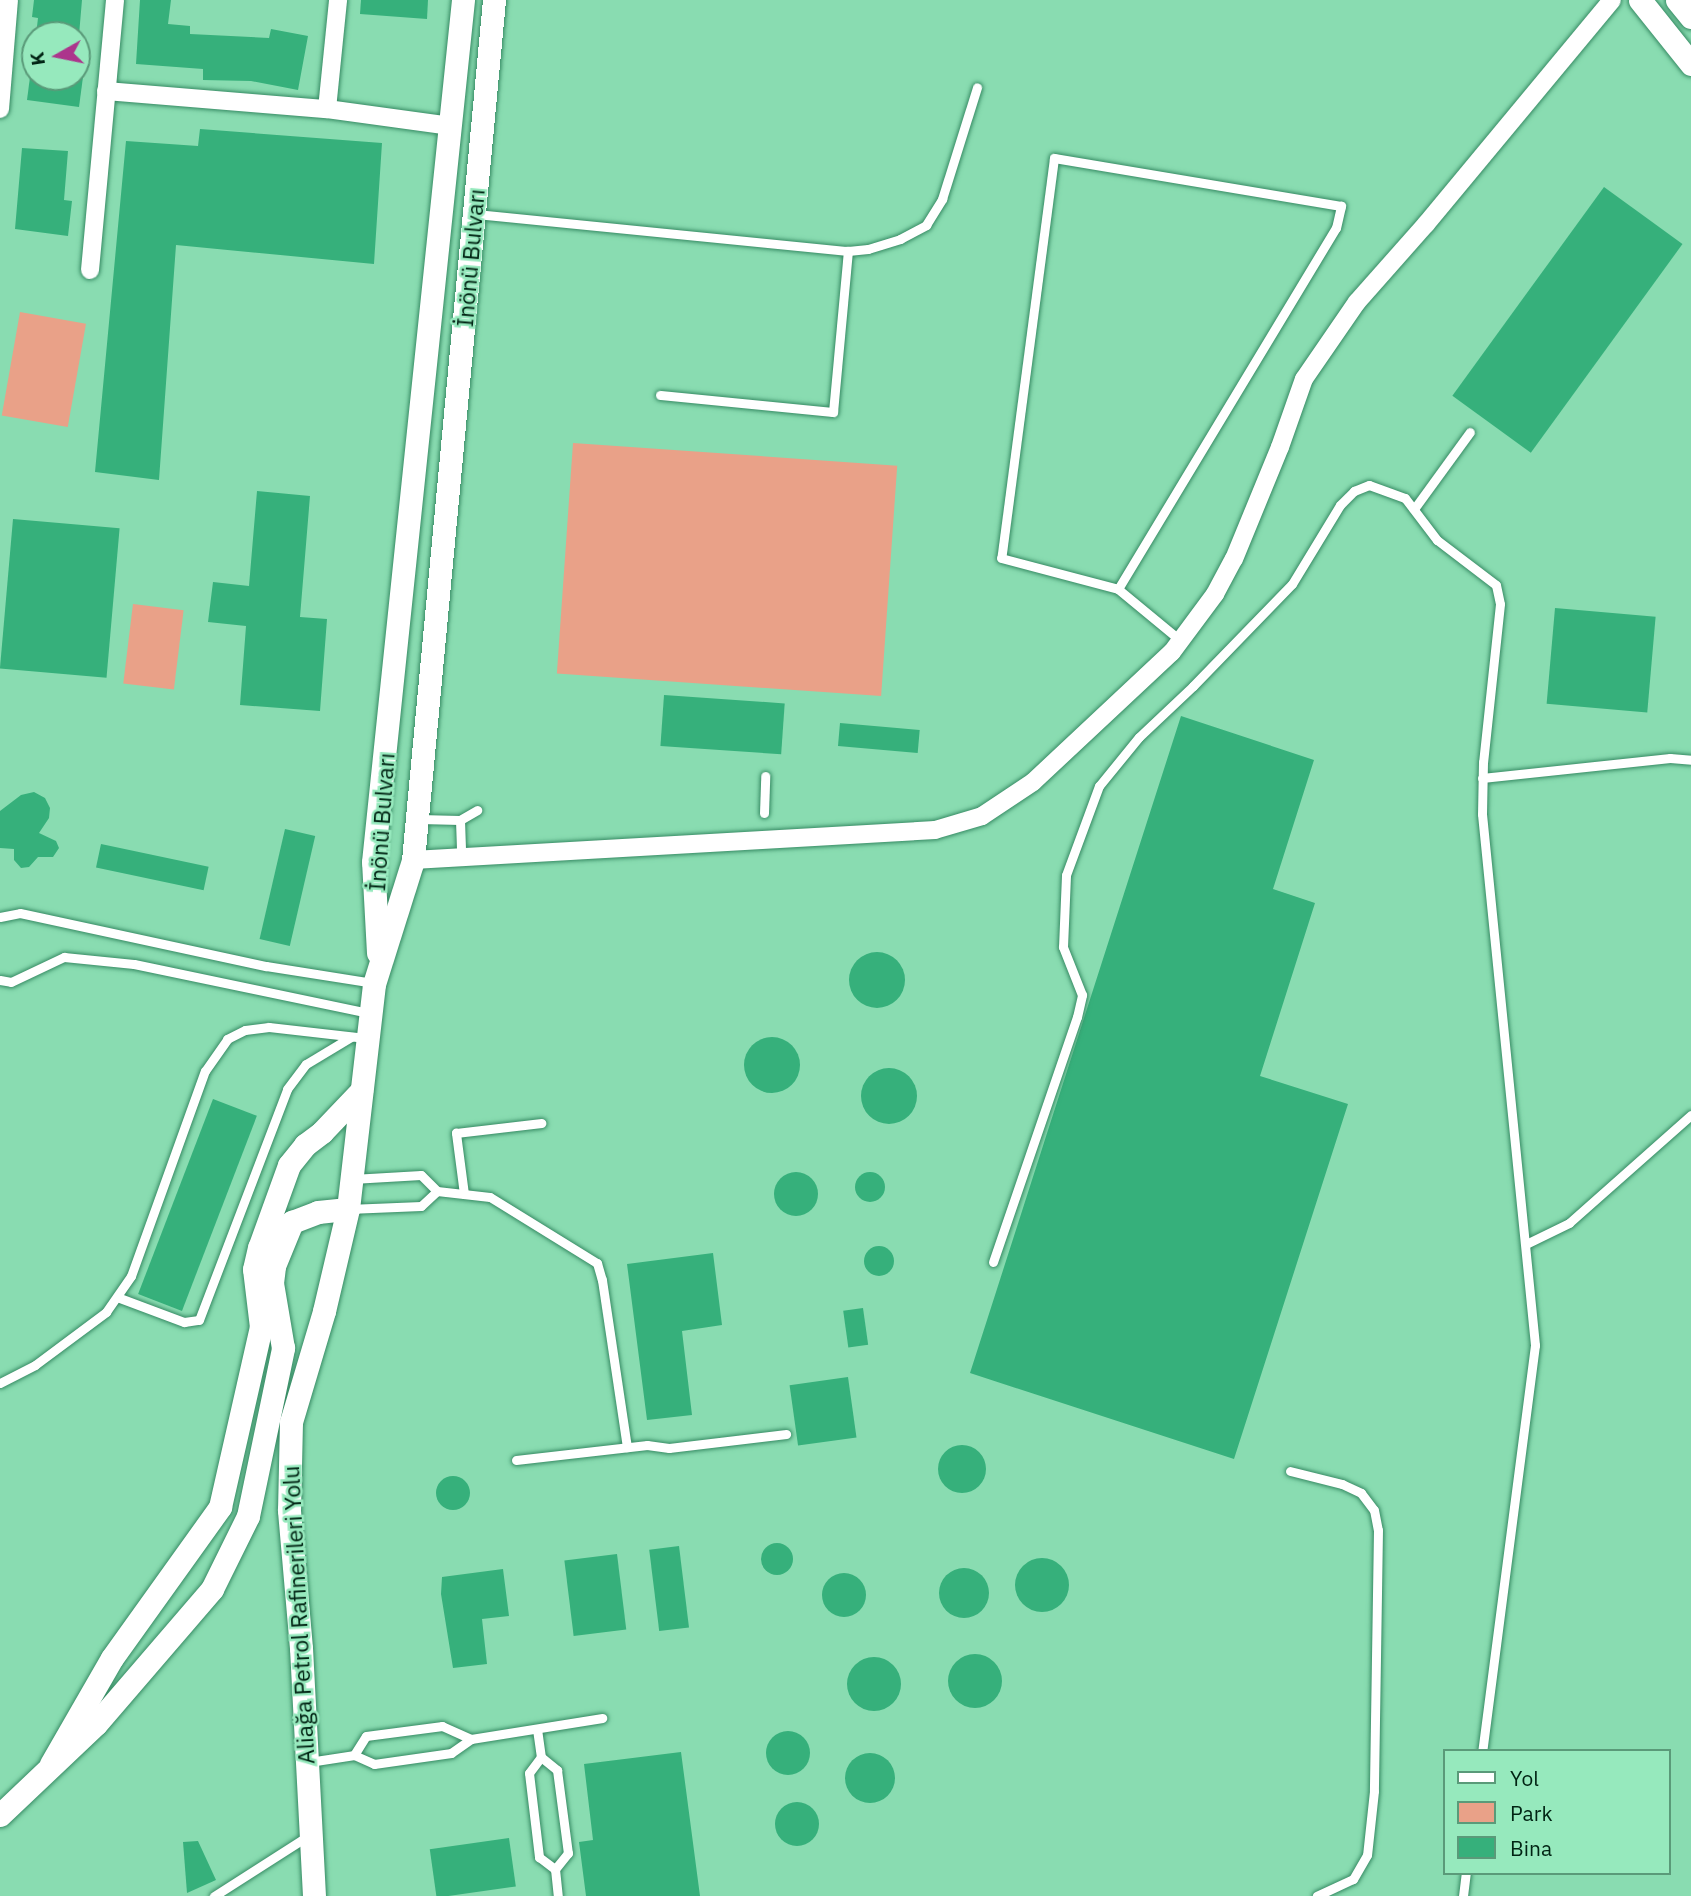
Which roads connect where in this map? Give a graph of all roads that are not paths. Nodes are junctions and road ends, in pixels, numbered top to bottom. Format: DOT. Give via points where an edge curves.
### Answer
graph roads {
  1 [pos="9,0"];
  2 [pos="115,0"];
  3 [pos="338,0"];
  4 [pos="463,0"];
  5 [pos="494,0"];
  6 [pos="1612,0"];
  7 [pos="1640,0"];
  8 [pos="1677,0"];
  9 [pos="1691,17"];
  10 [pos="1691,64"];
  11 [pos="977,87"];
  12 [pos="106,91"];
  13 [pos="0,109"];
  14 [pos="327,109"];
  15 [pos="451,126"];
  16 [pos="474,214"];
  17 [pos="848,251"];
  18 [pos="90,270"];
  19 [pos="660,395"];
  20 [pos="1469,432"];
  21 [pos="1415,509"];
  22 [pos="1118,589"];
  23 [pos="1181,641"];
  24 [pos="1691,760"];
  25 [pos="765,776"];
  26 [pos="1482,778"];
  27 [pos="477,810"];
  28 [pos="764,813"];
  29 [pos="417,819"];
  30 [pos="460,820"];
  31 [pos="461,857"];
  32 [pos="413,860"];
  33 [pos="0,917"];
  34 [pos="377,975"];
  35 [pos="0,980"];
  36 [pos="370,1014"];
  37 [pos="359,1037"];
  38 [pos="361,1091"];
  39 [pos="1691,1115"];
  40 [pos="541,1122"];
  41 [pos="350,1179"];
  42 [pos="438,1191"];
  43 [pos="464,1194"];
  44 [pos="348,1209"];
  45 [pos="1526,1244"];
  46 [pos="993,1262"];
  47 [pos="117,1297"];
  48 [pos="250,1380"];
  49 [pos="0,1383"];
  50 [pos="275,1387"];
  51 [pos="239,1427"];
  52 [pos="265,1434"];
  53 [pos="786,1434"];
  54 [pos="627,1447"];
  55 [pos="516,1460"];
  56 [pos="1290,1471"];
  57 [pos="229,1472"];
  58 [pos="256,1478"];
  59 [pos="602,1718"];
  60 [pos="537,1729"];
  61 [pos="471,1739"];
  62 [pos="1482,1749"];
  63 [pos="355,1755"];
  64 [pos="541,1757"];
  65 [pos="306,1763"];
  66 [pos="51,1764"];
  67 [pos="0,1815"];
  68 [pos="309,1835"];
  69 [pos="555,1869"];
  70 [pos="1466,1875"];
  71 [pos="214,1896"];
  72 [pos="314,1896"];
  73 [pos="558,1896"];
  74 [pos="1317,1896"];
  75 [pos="1463,1896"];
  1 -- 13 [label="street"];
  2 -- 12 [label="street"];
  3 -- 14 [label="street"];
  4 -- 15 [label="street, İnönü Bulvarı"];
  5 -- 16 [label="street, İnönü Bulvarı"];
  6 -- 23 [label="street" via="1357,302 1304,379 1234,559"];
  7 -- 10 [label="street"];
  8 -- 9 [label="street"];
  11 -- 17 [label="lane" via="942,199 926,225 886,244"];
  12 -- 14 [label="street"];
  12 -- 18 [label="street"];
  14 -- 15 [label="street"];
  15 -- 34 [label="street, İnönü Bulvarı" via="373,862"];
  16 -- 17 [label="lane"];
  16 -- 29 [label="street, İnönü Bulvarı"];
  17 -- 19 [label="lane" via="833,412"];
  20 -- 21 [label="lane"];
  21 -- 26 [label="lane" via="1437,540 1496,586 1500,615"];
  21 -- 46 [label="lane" via="1386,489 1368,485 1354,491 1340,505 1292,583 1139,737 1099,786 1066,875 1063,947 1082,995"];
  22 -- 22 [label="lane" via="1001,558 1054,158 1341,206 1336,228"];
  22 -- 23 [label="lane"];
  23 -- 31 [label="street" via="1043,773 982,816 936,830"];
  24 -- 26 [label="lane" via="1670,758"];
  25 -- 28 [label="lane"];
  26 -- 45 [label="lane"];
  27 -- 30 [label="lane"];
  29 -- 30 [label="lane"];
  29 -- 32 [label="street, İnönü Bulvarı"];
  30 -- 31 [label="lane"];
  31 -- 32 [label="street"];
  32 -- 34 [label="street, İnönü Bulvarı"];
  33 -- 34 [label="lane" via="20,913 266,966"];
  34 -- 36 [label="street, Aliağa Petrol Rafinerileri Yolu"];
  35 -- 36 [label="lane" via="12,982 64,957 76,958 134,964"];
  36 -- 37 [label="street, Aliağa Petrol Rafinerileri Yolu"];
  37 -- 38 [label="street, Aliağa Petrol Rafinerileri Yolu"];
  37 -- 47 [label="lane" via="261,1027 227,1039 205,1071 135,1267"];
  37 -- 47 [label="lane" via="306,1064 287,1089 199,1320 184,1322"];
  38 -- 41 [label="street, Aliağa Petrol Rafinerileri Yolu"];
  38 -- 48 [label="street" via="289,1165 254,1269 261,1327"];
  39 -- 45 [label="lane" via="1569,1223"];
  40 -- 43 [label="lane" via="456,1133"];
  41 -- 42 [label="lane" via="421,1175"];
  41 -- 44 [label="street, Aliağa Petrol Rafinerileri Yolu"];
  42 -- 43 [label="lane"];
  42 -- 44 [label="lane" via="421,1206"];
  43 -- 54 [label="lane" via="490,1197 597,1263"];
  44 -- 50 [label="street" via="318,1212 292,1222 272,1283 284,1348"];
  44 -- 65 [label="street, Aliağa Petrol Rafinerileri Yolu" via="291,1422 289,1510"];
  45 -- 62 [label="lane" via="1535,1324 1534,1363"];
  47 -- 49 [label="lane" via="106,1312 35,1365"];
  48 -- 50 [label="street"];
  48 -- 51 [label="street"];
  50 -- 52 [label="street"];
  51 -- 52 [label="street"];
  51 -- 57 [label="street"];
  52 -- 58 [label="street"];
  53 -- 54 [label="lane" via="669,1448"];
  54 -- 55 [label="lane"];
  56 -- 74 [label="lane" via="1361,1493 1374,1510 1378,1530 1374,1778 1367,1855 1353,1879"];
  57 -- 58 [label="street"];
  57 -- 66 [label="street" via="220,1507 112,1658"];
  58 -- 66 [label="street" via="248,1516 212,1589 96,1724"];
  59 -- 60 [label="lane"];
  60 -- 61 [label="lane"];
  60 -- 64 [label="lane"];
  61 -- 63 [label="lane" via="451,1753 374,1764"];
  61 -- 63 [label="lane" via="442,1726 366,1736"];
  63 -- 65 [label="lane"];
  64 -- 69 [label="lane" via="529,1773 539,1857"];
  64 -- 69 [label="lane" via="557,1770 568,1853"];
  65 -- 68 [label="street, Aliağa Petrol Rafinerileri Yolu"];
  66 -- 67 [label="street"];
  68 -- 71 [label="lane"];
  68 -- 72 [label="street, Aliağa Petrol Rafinerileri Yolu"];
  69 -- 73 [label="lane"];
  70 -- 75 [label="lane"];
}
